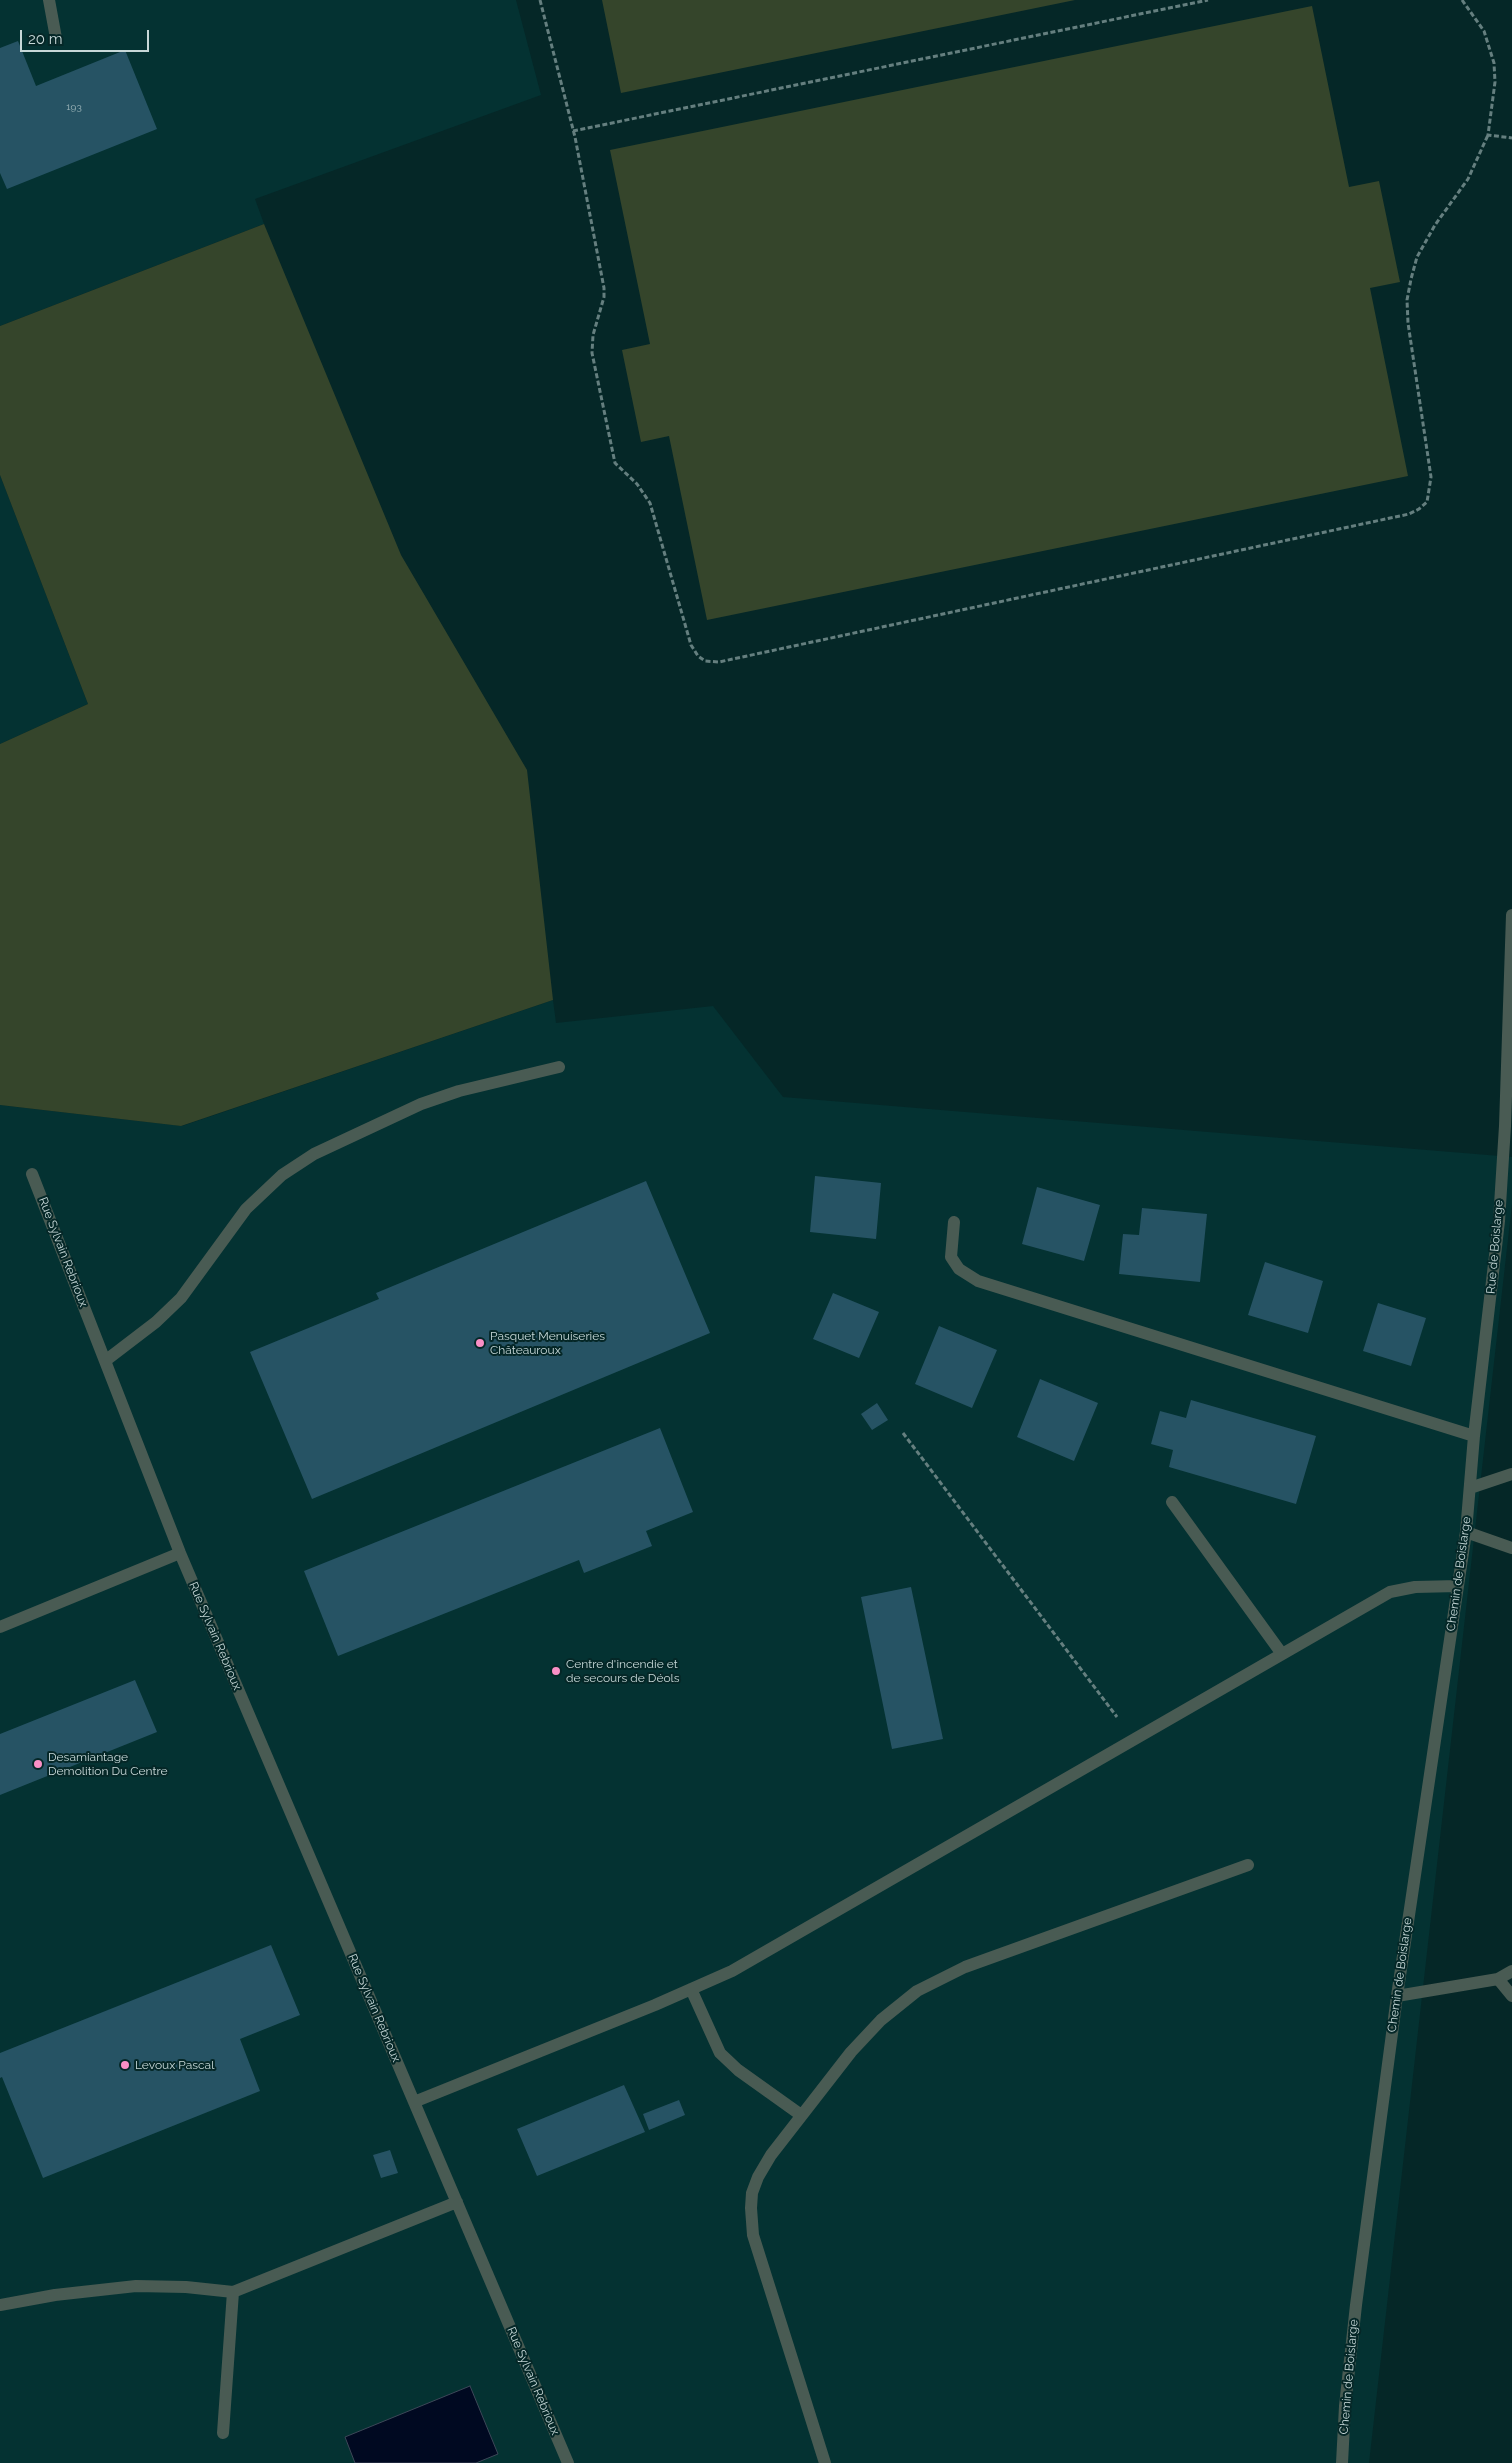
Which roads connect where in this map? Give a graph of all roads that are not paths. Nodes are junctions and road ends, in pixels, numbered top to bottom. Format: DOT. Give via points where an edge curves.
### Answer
graph roads {
  1 [pos="49,0"];
  2 [pos="56,38"];
  3 [pos="1512,915"];
  4 [pos="559,1067"];
  5 [pos="32,1174"];
  6 [pos="954,1222"];
  7 [pos="105,1362"];
  8 [pos="1474,1436"];
  9 [pos="1512,1474"];
  10 [pos="1470,1488"];
  11 [pos="1172,1502"];
  12 [pos="1466,1532"];
  13 [pos="1512,1548"];
  14 [pos="180,1553"];
  15 [pos="1458,1586"];
  16 [pos="0,1626"];
  17 [pos="1282,1654"];
  18 [pos="1248,1864"];
  19 [pos="1512,1971"];
  20 [pos="1498,1979"];
  21 [pos="691,1989"];
  22 [pos="1397,1996"];
  23 [pos="1512,1996"];
  24 [pos="414,2102"];
  25 [pos="801,2115"];
  26 [pos="457,2202"];
  27 [pos="233,2292"];
  28 [pos="0,2305"];
  29 [pos="223,2433"];
  30 [pos="568,2463"];
  31 [pos="825,2463"];
  32 [pos="1342,2463"];
  1 -- 2 [label="street"];
  3 -- 8 [label="street, Rue de Boislarge" via="1500,1202"];
  4 -- 7 [label="street" via="459,1091 421,1104 314,1154 274,1180 246,1208 181,1298"];
  5 -- 7 [label="street, Rue Sylvain Rebrioux"];
  6 -- 8 [label="street" via="952,1257 959,1269 978,1281"];
  7 -- 14 [label="street, Rue Sylvain Rebrioux"];
  8 -- 10 [label="street, Rue de Boislarge"];
  9 -- 10 [label="street"];
  10 -- 12 [label="street, Chemin de Boislarge"];
  11 -- 17 [label="street"];
  12 -- 13 [label="street"];
  12 -- 15 [label="street, Chemin de Boislarge"];
  14 -- 16 [label="street"];
  14 -- 24 [label="street, Rue Sylvain Rebrioux"];
  15 -- 17 [label="street" via="1415,1587 1390,1592"];
  15 -- 22 [label="street, Chemin de Boislarge"];
  17 -- 21 [label="street" via="789,1939 732,1971"];
  18 -- 25 [label="street" via="965,1967 917,1991 881,2020 851,2052"];
  19 -- 20 [label="street"];
  20 -- 22 [label="street"];
  20 -- 23 [label="street"];
  21 -- 24 [label="street"];
  21 -- 25 [label="street" via="720,2052 738,2070"];
  22 -- 32 [label="street, Chemin de Boislarge" via="1356,2305"];
  24 -- 26 [label="street, Rue Sylvain Rebrioux"];
  25 -- 31 [label="street" via="770,2155 758,2177 750,2208 753,2235"];
  26 -- 27 [label="street"];
  26 -- 30 [label="street, Rue Sylvain Rebrioux"];
  27 -- 28 [label="street" via="136,2286"];
  27 -- 29 [label="street"];
}
